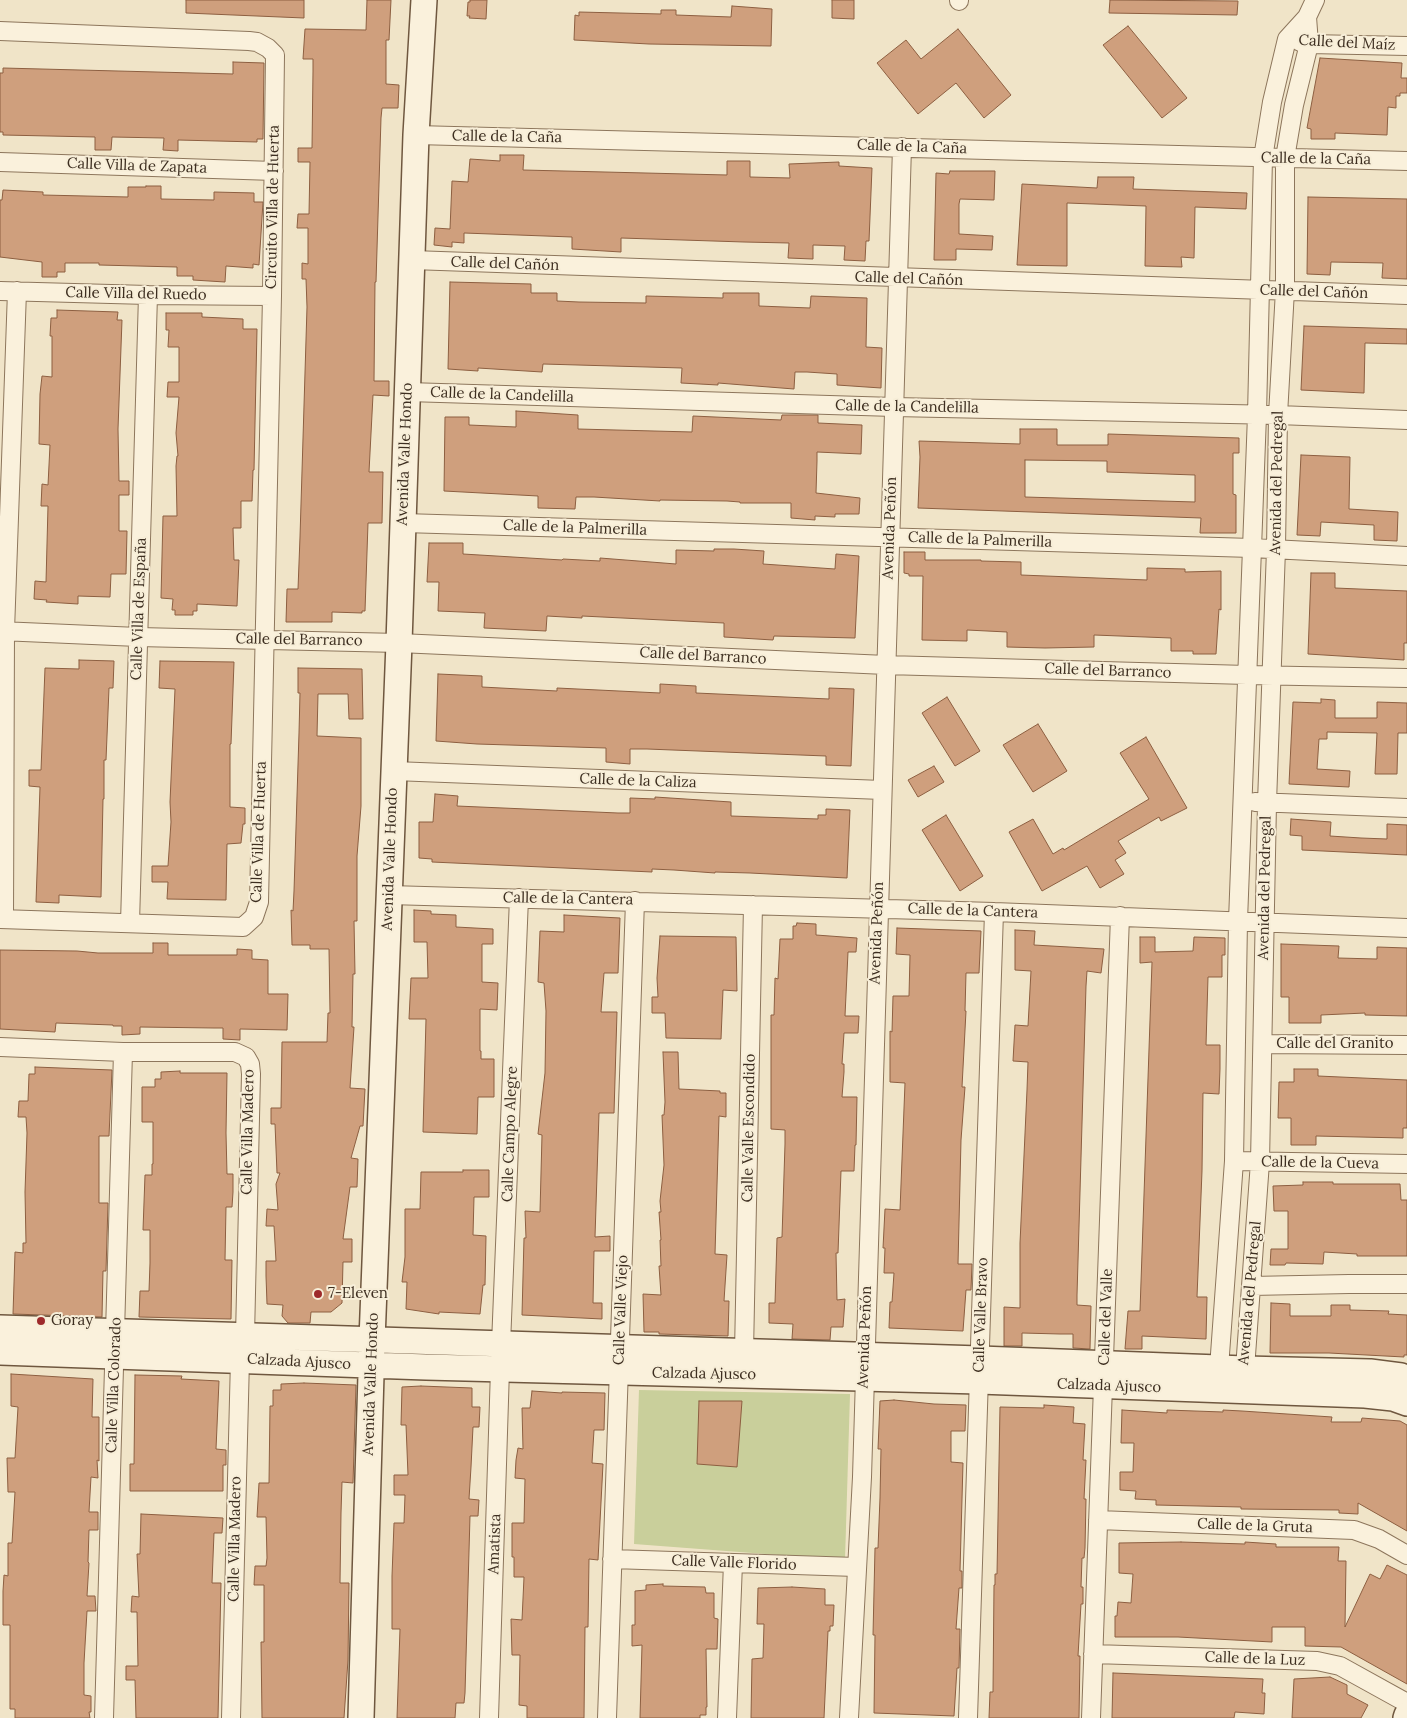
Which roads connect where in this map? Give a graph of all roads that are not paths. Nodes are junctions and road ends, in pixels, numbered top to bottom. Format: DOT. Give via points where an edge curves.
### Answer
graph roads {
  1 [pos="424,0"];
  2 [pos="1315,0"];
  3 [pos="1307,17"];
  4 [pos="0,31"];
  5 [pos="1287,39"];
  6 [pos="1309,44"];
  7 [pos="1407,46"];
  8 [pos="416,135"];
  9 [pos="902,147"];
  10 [pos="1263,158"];
  11 [pos="1285,158"];
  12 [pos="1407,161"];
  13 [pos="0,162"];
  14 [pos="274,171"];
  15 [pos="412,260"];
  16 [pos="898,278"];
  17 [pos="1261,290"];
  18 [pos="1285,290"];
  19 [pos="9,291"];
  20 [pos="148,295"];
  21 [pos="1407,295"];
  22 [pos="272,296"];
  23 [pos="408,392"];
  24 [pos="894,407"];
  25 [pos="1257,415"];
  26 [pos="1278,415"];
  27 [pos="1407,420"];
  28 [pos="403,523"];
  29 [pos="890,538"];
  30 [pos="1252,548"];
  31 [pos="1276,549"];
  32 [pos="1407,556"];
  33 [pos="3,631"];
  34 [pos="138,637"];
  35 [pos="264,639"];
  36 [pos="399,643"];
  37 [pos="886,665"];
  38 [pos="1248,675"];
  39 [pos="1271,676"];
  40 [pos="1407,678"];
  41 [pos="394,771"];
  42 [pos="882,790"];
  43 [pos="1242,802"];
  44 [pos="1267,803"];
  45 [pos="1407,808"];
  46 [pos="389,895"];
  47 [pos="519,898"];
  48 [pos="634,901"];
  49 [pos="753,905"];
  50 [pos="878,908"];
  51 [pos="994,912"];
  52 [pos="1120,916"];
  53 [pos="2,919"];
  54 [pos="1238,920"];
  55 [pos="1265,922"];
  56 [pos="130,923"];
  57 [pos="1407,928"];
  58 [pos="1263,1044"];
  59 [pos="1407,1045"];
  60 [pos="0,1047"];
  61 [pos="123,1052"];
  62 [pos="1234,1161"];
  63 [pos="1260,1162"];
  64 [pos="1407,1164"];
  65 [pos="1407,1284"];
  66 [pos="1251,1286"];
  67 [pos="0,1328"];
  68 [pos="372,1340"];
  69 [pos="115,1343"];
  70 [pos="501,1344"];
  71 [pos="243,1348"];
  72 [pos="619,1348"];
  73 [pos="0,1352"];
  74 [pos="744,1352"];
  75 [pos="371,1365"];
  76 [pos="865,1367"];
  77 [pos="1219,1368"];
  78 [pos="500,1369"];
  79 [pos="1245,1369"];
  80 [pos="979,1370"];
  81 [pos="618,1372"];
  82 [pos="1104,1375"];
  83 [pos="1407,1379"];
  84 [pos="1231,1390"];
  85 [pos="1407,1403"];
  86 [pos="1098,1520"];
  87 [pos="1407,1555"];
  88 [pos="612,1559"];
  89 [pos="733,1563"];
  90 [pos="856,1567"];
  91 [pos="1093,1654"];
  92 [pos="1407,1703"];
  93 [pos="104,1718"];
  94 [pos="231,1718"];
  95 [pos="361,1718"];
  96 [pos="490,1718"];
  97 [pos="607,1718"];
  98 [pos="727,1718"];
  99 [pos="849,1718"];
  100 [pos="968,1718"];
  101 [pos="1091,1718"];
  1 -- 8 [label="street, Avenida Valle Hondo"];
  2 -- 3 [label="street, Avenida del Pedregal"];
  3 -- 5 [label="street, Avenida del Pedregal"];
  3 -- 6 [label="street, Avenida del Pedregal"];
  4 -- 14 [label="street, Circuito Villa de Huerta" via="257,42 275,55"];
  5 -- 6 [label="street, Calle del Maíz"];
  5 -- 10 [label="street, Avenida del Pedregal"];
  6 -- 7 [label="street, Calle del Maíz"];
  6 -- 11 [label="street, Avenida del Pedregal"];
  8 -- 9 [label="street, Calle de la Caña"];
  8 -- 15 [label="street, Avenida Valle Hondo"];
  9 -- 10 [label="street, Calle de la Caña"];
  9 -- 16 [label="street, Avenida Peñón"];
  10 -- 11 [label="street, Calle de la Caña"];
  10 -- 17 [label="street, Avenida del Pedregal"];
  11 -- 12 [label="street, Calle de la Caña"];
  11 -- 18 [label="street, Avenida del Pedregal"];
  13 -- 14 [label="street, Calle Villa de Zapata"];
  14 -- 22 [label="street, Circuito Villa de Huerta"];
  15 -- 16 [label="street, Calle del Cañón"];
  15 -- 23 [label="street, Avenida Valle Hondo"];
  16 -- 17 [label="street, Calle del Cañón"];
  16 -- 24 [label="street, Avenida Peñón"];
  17 -- 18 [label="street, Calle del Cañón"];
  17 -- 25 [label="street, Avenida del Pedregal"];
  18 -- 21 [label="street, Calle del Cañón"];
  18 -- 26 [label="street, Avenida del Pedregal"];
  19 -- 20 [label="street, Calle Villa del Ruedo"];
  19 -- 33 [label="street"];
  20 -- 22 [label="street, Calle Villa del Ruedo"];
  20 -- 34 [label="street, Calle Villa de España"];
  22 -- 35 [label="street, Circuito Villa de Huerta"];
  23 -- 24 [label="street, Calle de la Candelilla"];
  23 -- 28 [label="street, Avenida Valle Hondo"];
  24 -- 25 [label="street, Calle de la Candelilla"];
  24 -- 29 [label="street, Avenida Peñón"];
  25 -- 26 [label="street, Calle de la Candelilla"];
  25 -- 30 [label="street, Avenida del Pedregal"];
  26 -- 27 [label="street, Calle de la Candelilla"];
  26 -- 31 [label="street, Avenida del Pedregal"];
  28 -- 29 [label="street, Calle de la Palmerilla"];
  28 -- 36 [label="street, Avenida Valle Hondo"];
  29 -- 30 [label="street, Calle de la Palmerilla"];
  29 -- 37 [label="street, Avenida Peñón"];
  30 -- 31 [label="street, Calle de la Palmerilla"];
  30 -- 38 [label="street, Avenida del Pedregal"];
  31 -- 32 [label="street, Calle de la Palmerilla"];
  31 -- 39 [label="street, Avenida del Pedregal"];
  33 -- 34 [label="street, Calle del Barranco"];
  33 -- 53 [label="street"];
  34 -- 35 [label="street, Calle del Barranco"];
  34 -- 56 [label="street, Calle Villa de España"];
  35 -- 36 [label="street, Calle del Barranco"];
  35 -- 56 [label="street, Calle Villa de Huerta" via="259,902 254,917 243,927"];
  36 -- 37 [label="street, Calle del Barranco"];
  36 -- 41 [label="street, Avenida Valle Hondo"];
  37 -- 38 [label="street, Calle del Barranco"];
  37 -- 42 [label="street, Avenida Peñón"];
  38 -- 39 [label="street, Calle del Barranco"];
  38 -- 43 [label="street, Avenida del Pedregal"];
  39 -- 40 [label="street, Calle del Barranco"];
  39 -- 44 [label="street, Avenida del Pedregal"];
  41 -- 42 [label="street, Calle de la Caliza"];
  41 -- 46 [label="street, Avenida Valle Hondo"];
  42 -- 50 [label="street, Avenida Peñón"];
  43 -- 44 [label="street"];
  43 -- 54 [label="street, Avenida del Pedregal"];
  44 -- 45 [label="street"];
  44 -- 55 [label="street, Avenida del Pedregal"];
  46 -- 47 [label="street, Calle de la Cantera"];
  46 -- 68 [label="street, Avenida Valle Hondo"];
  47 -- 48 [label="street, Calle de la Cantera"];
  47 -- 70 [label="street, Calle Campo Alegre"];
  48 -- 49 [label="street, Calle de la Cantera"];
  48 -- 72 [label="street, Calle Valle Viejo"];
  49 -- 50 [label="street, Calle de la Cantera"];
  49 -- 74 [label="street, Calle Valle Escondido"];
  50 -- 51 [label="street, Calle de la Cantera"];
  50 -- 76 [label="street, Avenida Peñón"];
  51 -- 52 [label="street, Calle de la Cantera"];
  51 -- 80 [label="street, Calle Valle Bravo"];
  52 -- 54 [label="street, Calle de la Cantera"];
  52 -- 82 [label="street, Calle del Valle"];
  53 -- 56 [label="street, Calle Villa de Huerta"];
  54 -- 55 [label="street, Calle de la Cantera"];
  54 -- 62 [label="street, Avenida del Pedregal"];
  55 -- 57 [label="street, Calle de la Cantera"];
  55 -- 58 [label="street, Avenida del Pedregal"];
  58 -- 59 [label="street, Calle del Granito"];
  58 -- 63 [label="street, Avenida del Pedregal"];
  60 -- 61 [label="street, Calle Villa Madero"];
  61 -- 69 [label="street, Calle Villa Colorado"];
  61 -- 71 [label="street, Calle Villa Madero" via="235,1052 246,1057 250,1064"];
  62 -- 63 [label="street, Calle de la Cueva"];
  62 -- 77 [label="street, Avenida del Pedregal"];
  63 -- 64 [label="street, Calle de la Cueva"];
  63 -- 66 [label="street, Avenida del Pedregal"];
  65 -- 66 [label="street"];
  66 -- 79 [label="street, Avenida del Pedregal"];
  67 -- 69 [label="street, Calzada Ajusco"];
  68 -- 70 [label="street, Calzada Ajusco"];
  68 -- 71 [label="street, Calzada Ajusco"];
  68 -- 75 [label="street, Avenida Valle Hondo"];
  69 -- 71 [label="street, Calzada Ajusco"];
  69 -- 73 [label="street, Calzada Ajusco"];
  69 -- 93 [label="street, Calle Villa Colorado"];
  70 -- 72 [label="street, Calzada Ajusco"];
  70 -- 78 [label="street, Calle Campo Alegre"];
  71 -- 75 [label="street, Calzada Ajusco"];
  71 -- 94 [label="street, Calle Villa Madero"];
  72 -- 74 [label="street, Calzada Ajusco"];
  72 -- 81 [label="street, Calle Valle Viejo"];
  74 -- 76 [label="street, Calzada Ajusco"];
  75 -- 78 [label="street, Calzada Ajusco"];
  75 -- 95 [label="street, Avenida Valle Hondo"];
  76 -- 80 [label="street, Calzada Ajusco"];
  76 -- 81 [label="street, Calzada Ajusco"];
  76 -- 90 [label="street, Avenida Peñón"];
  77 -- 79 [label="street, Calzada Ajusco"];
  77 -- 82 [label="street, Calzada Ajusco"];
  77 -- 84 [label="street, Avenida del Pedregal"];
  78 -- 81 [label="street, Calzada Ajusco"];
  78 -- 96 [label="street, Amatista"];
  79 -- 83 [label="street, Calzada Ajusco" via="1370,1372"];
  79 -- 84 [label="street, Avenida del Pedregal"];
  80 -- 82 [label="street, Calzada Ajusco"];
  80 -- 100 [label="street, Calle Valle Bravo"];
  81 -- 88 [label="street, Calle Valle Viejo"];
  82 -- 84 [label="street, Calzada Ajusco"];
  82 -- 86 [label="street, Calle del Valle"];
  84 -- 85 [label="street, Calzada Ajusco" via="1365,1395"];
  86 -- 87 [label="street, Calle de la Gruta" via="1354,1530"];
  86 -- 91 [label="street, Calle del Valle"];
  88 -- 89 [label="street, Calle Valle Florido"];
  88 -- 97 [label="street, Calle Valle Viejo"];
  89 -- 90 [label="street, Calle Valle Florido"];
  89 -- 98 [label="street"];
  90 -- 99 [label="street, Avenida Peñón"];
  91 -- 92 [label="street, Calle de la Luz" via="1317,1661 1340,1666"];
  91 -- 101 [label="street, Calle del Valle"];
}
